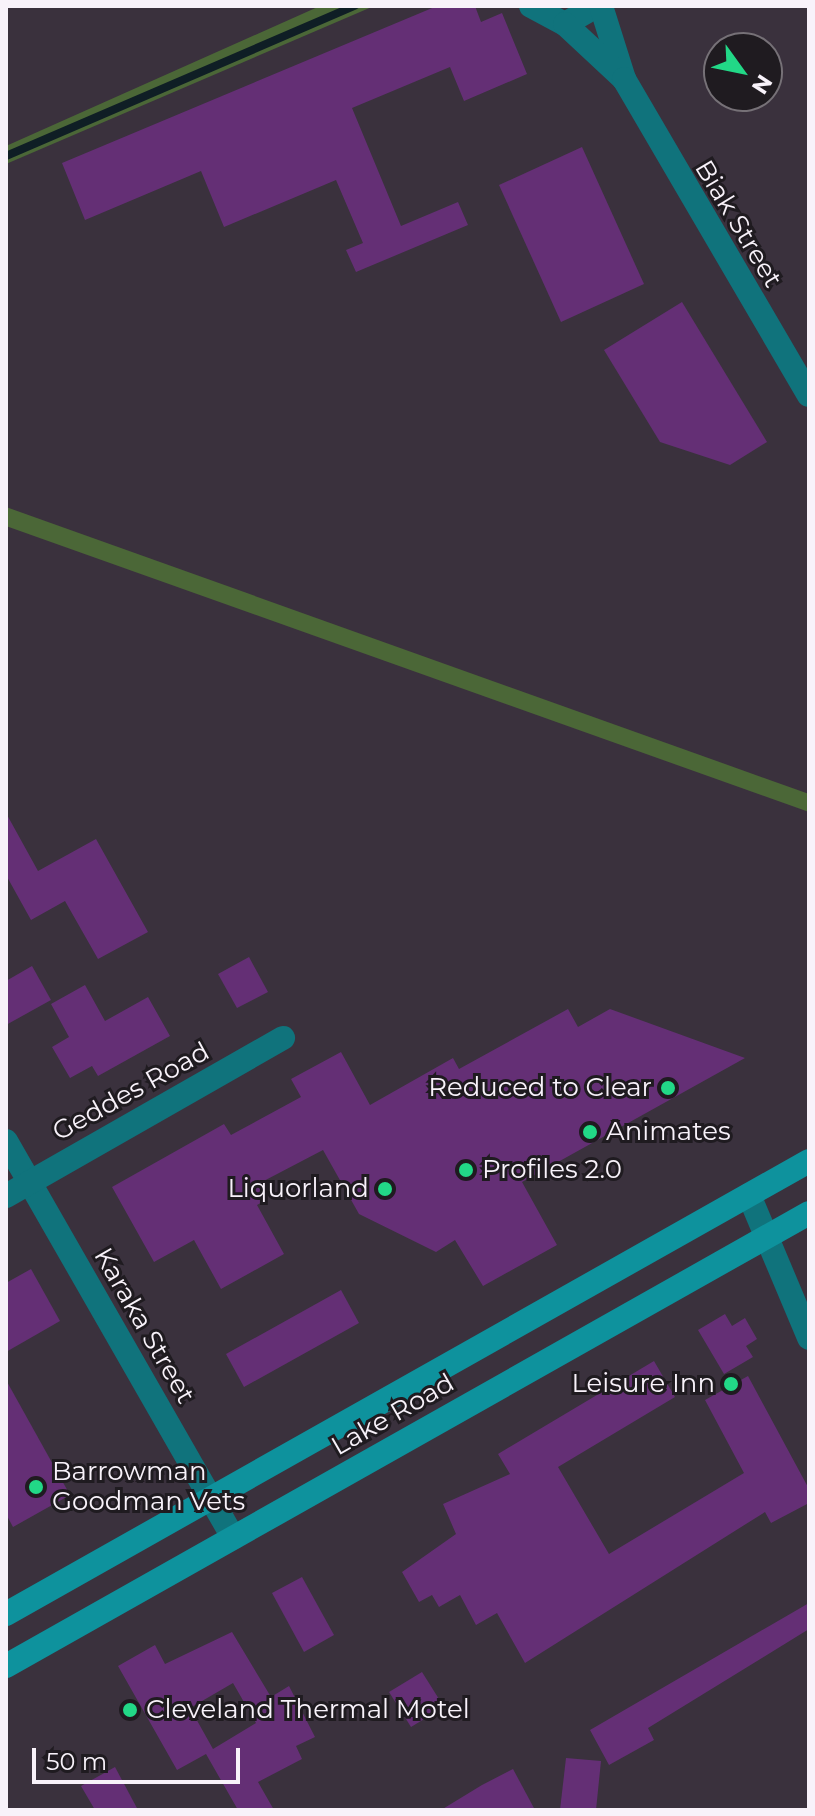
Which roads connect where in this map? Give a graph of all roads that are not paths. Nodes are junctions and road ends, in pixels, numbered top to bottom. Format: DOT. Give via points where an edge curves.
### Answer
graph roads {
  1 [pos="531,6"];
  2 [pos="599,6"];
  3 [pos="565,24"];
  4 [pos="624,79"];
  5 [pos="809,395"];
  6 [pos="283,1038"];
  7 [pos="6,1141"];
  8 [pos="809,1161"];
  9 [pos="30,1182"];
  10 [pos="749,1195"];
  11 [pos="6,1196"];
  12 [pos="809,1213"];
  13 [pos="766,1237"];
  14 [pos="809,1338"];
  15 [pos="210,1499"];
  16 [pos="233,1538"];
  17 [pos="6,1614"];
  18 [pos="6,1666"];
  1 -- 3 [label="street, Biak Street"];
  2 -- 3 [label="street"];
  2 -- 4 [label="street, Biak Street"];
  3 -- 4 [label="street, Biak Street"];
  4 -- 5 [label="street, Biak Street"];
  6 -- 9 [label="street, Geddes Road"];
  7 -- 9 [label="street, Karaka Street"];
  8 -- 10 [label="main road, Lake Road"];
  9 -- 11 [label="street, Geddes Road"];
  9 -- 15 [label="street, Karaka Street"];
  10 -- 13 [label="street"];
  10 -- 15 [label="main road, Lake Road"];
  12 -- 13 [label="main road, Lake Road"];
  13 -- 14 [label="street"];
  13 -- 16 [label="main road, Lake Road"];
  15 -- 16 [label="street, Karaka Street"];
  15 -- 17 [label="main road, Lake Road"];
  16 -- 18 [label="main road, Lake Road"];
}
